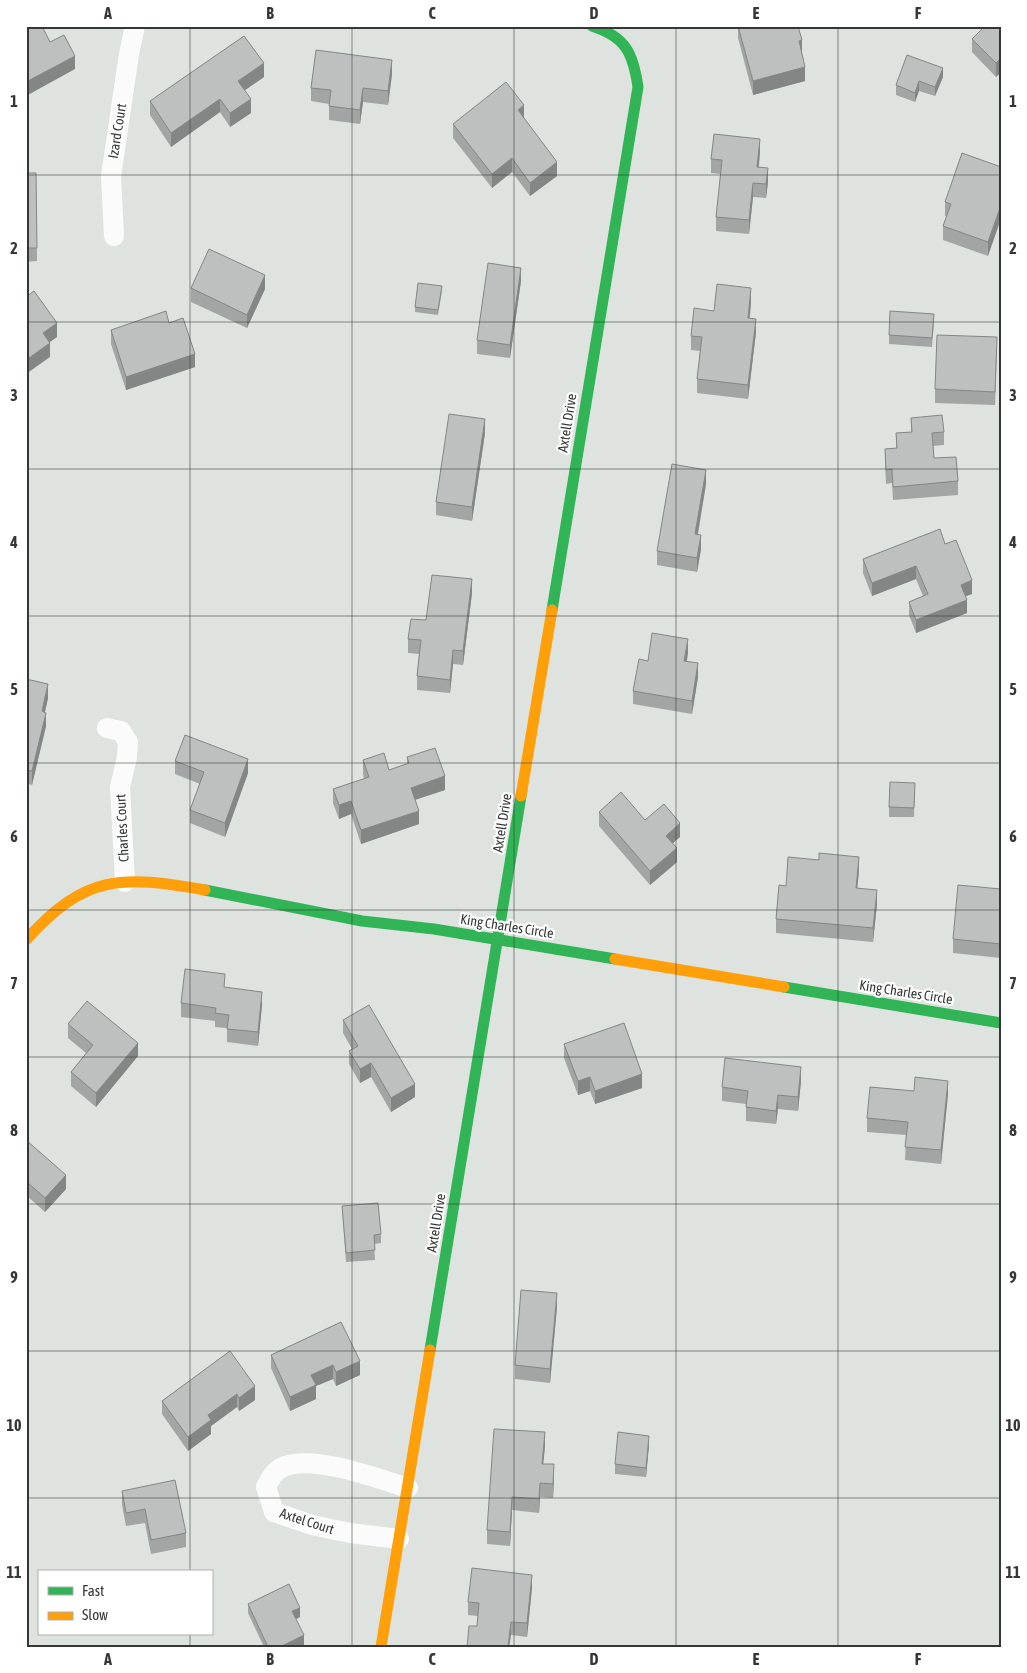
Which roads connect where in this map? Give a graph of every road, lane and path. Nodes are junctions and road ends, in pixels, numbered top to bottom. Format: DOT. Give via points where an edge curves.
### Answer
graph roads {
  1 [pos="135,26"];
  2 [pos="592,26"];
  3 [pos="114,236"];
  4 [pos="107,728"];
  5 [pos="125,882"];
  6 [pos="498,939"];
  7 [pos="26,940"];
  8 [pos="1001,1023"];
  9 [pos="408,1488"];
  10 [pos="399,1539"];
  11 [pos="381,1647"];
  1 -- 3 [label="street, Izard Court" via="111,176"];
  2 -- 6 [label="street, Axtell Drive" via="604,29 629,49 636,65 638,87"];
  4 -- 5 [label="street, Charles Court" via="121,731 128,742 120,787"];
  5 -- 6 [label="street, King Charles Circle" via="147,880 362,921"];
  5 -- 7 [label="street, King Charles Circle" via="103,884 82,893 40,923"];
  6 -- 8 [label="street, King Charles Circle"];
  6 -- 9 [label="street, Axtell Drive"];
  9 -- 10 [label="street, Axtell Drive"];
  9 -- 10 [label="street, Axtel Court" via="366,1475 307,1463 282,1467 271,1476 266,1487 274,1512 312,1525"];
  10 -- 11 [label="street, Axtell Drive"];
}
